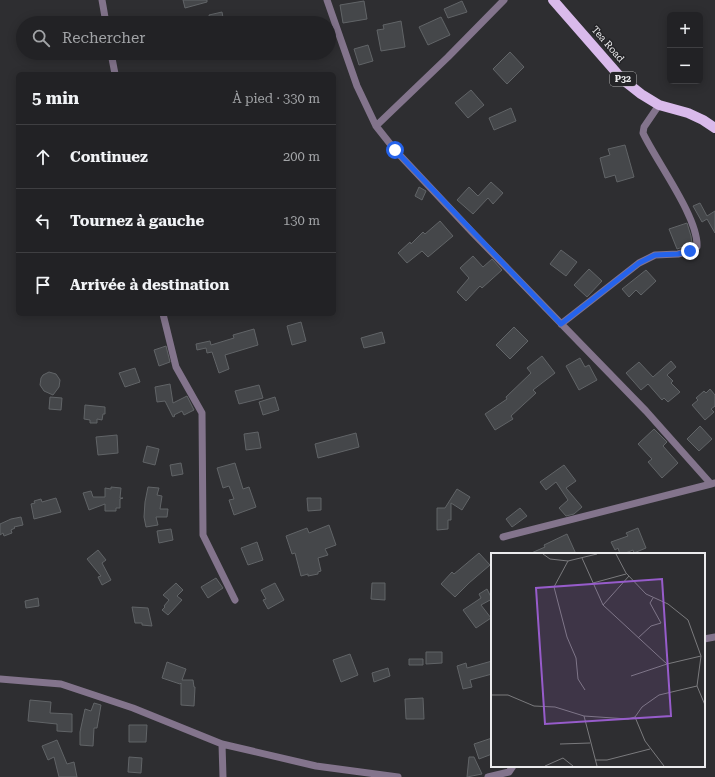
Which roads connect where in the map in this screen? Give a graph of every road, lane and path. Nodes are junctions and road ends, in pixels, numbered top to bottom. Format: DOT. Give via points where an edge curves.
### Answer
graph roads {
  1 [pos="102,0"];
  2 [pos="327,0"];
  3 [pos="504,0"];
  4 [pos="553,0"];
  5 [pos="105,16"];
  6 [pos="333,16"];
  7 [pos="336,26"];
  8 [pos="112,60"];
  9 [pos="115,72"];
  10 [pos="659,104"];
  11 [pos="376,126"];
  12 [pos="715,128"];
  13 [pos="163,316"];
  14 [pos="561,324"];
  15 [pos="713,484"];
  16 [pos="503,537"];
  17 [pos="235,600"];
  18 [pos="715,637"];
  19 [pos="705,639"];
  20 [pos="0,679"];
  21 [pos="222,744"];
  22 [pos="511,772"];
  23 [pos="223,777"];
  24 [pos="398,777"];
  25 [pos="488,777"];
  1 -- 5 [label="street"];
  2 -- 6 [label="street"];
  3 -- 11 [label="street"];
  4 -- 10 [label="main road, Tea Road / P32" via="622,79"];
  7 -- 11 [label="street" via="357,86"];
  8 -- 9 [label="street"];
  10 -- 12 [label="main road, Tea Road / P32" via="688,113"];
  10 -- 14 [label="street" via="643,133 687,211 698,240 697,247 678,254 655,255 639,263"];
  11 -- 14 [label="street" via="411,167"];
  13 -- 17 [label="street" via="176,367 202,413 203,535"];
  14 -- 15 [label="street"];
  15 -- 16 [label="street"];
  18 -- 19 [label="street"];
  20 -- 21 [label="street" via="60,684 133,708"];
  21 -- 23 [label="street"];
  21 -- 24 [label="street" via="316,766"];
  22 -- 25 [label="street"];
}
